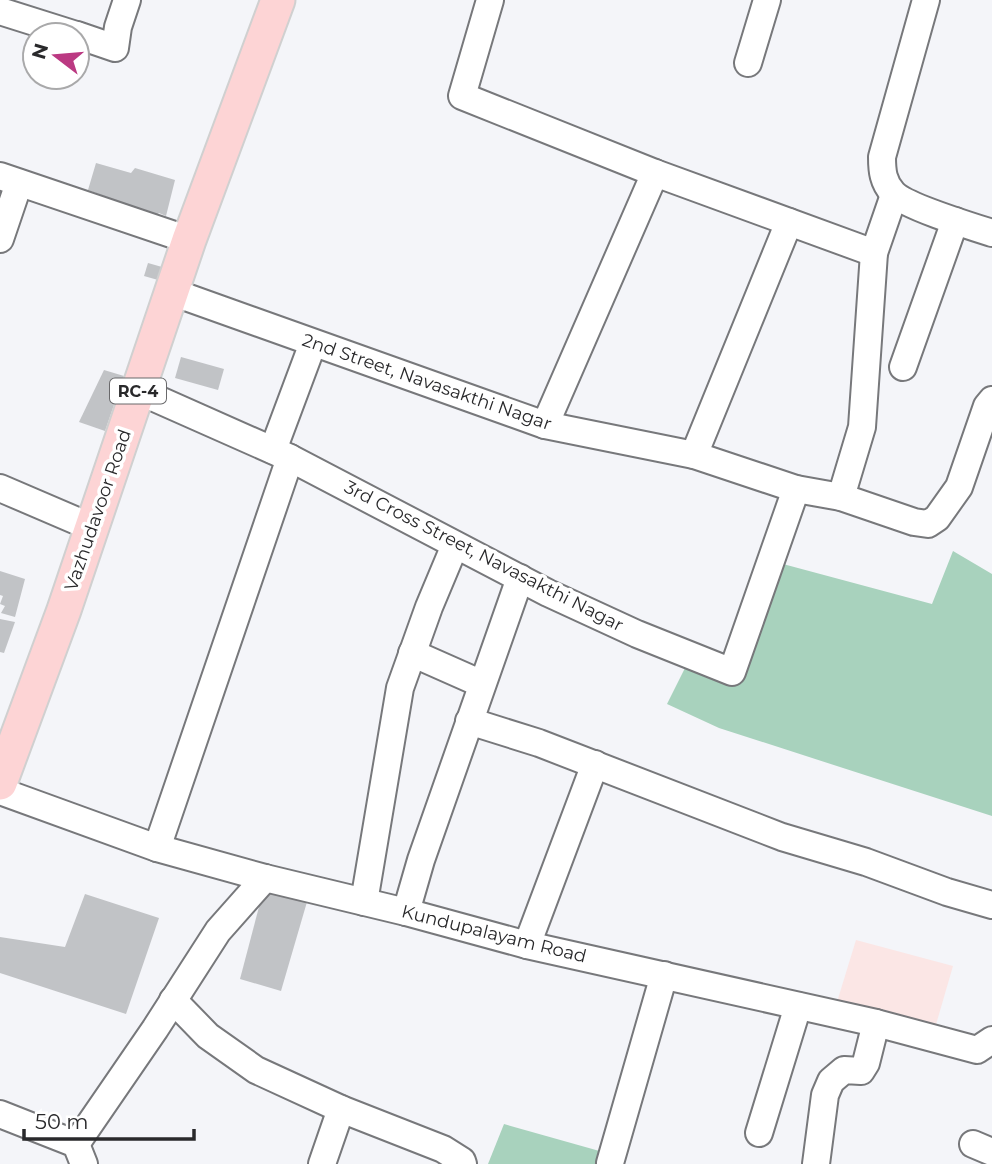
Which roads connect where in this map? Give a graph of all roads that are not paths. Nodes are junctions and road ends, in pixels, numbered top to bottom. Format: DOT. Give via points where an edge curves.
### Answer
graph roads {
  1 [pos="127,0"];
  2 [pos="278,0"];
  3 [pos="490,0"];
  4 [pos="767,0"];
  5 [pos="926,0"];
  6 [pos="0,10"];
  7 [pos="33,21"];
  8 [pos="91,40"];
  9 [pos="748,63"];
  10 [pos="655,173"];
  11 [pos="9,179"];
  12 [pos="888,184"];
  13 [pos="955,221"];
  14 [pos="789,222"];
  15 [pos="992,233"];
  16 [pos="0,239"];
  17 [pos="189,240"];
  18 [pos="874,253"];
  19 [pos="172,292"];
  20 [pos="313,343"];
  21 [pos="903,367"];
  22 [pos="139,391"];
  23 [pos="992,400"];
  24 [pos="545,425"];
  25 [pos="281,454"];
  26 [pos="694,455"];
  27 [pos="0,488"];
  28 [pos="796,489"];
  29 [pos="841,497"];
  30 [pos="91,527"];
  31 [pos="455,545"];
  32 [pos="520,578"];
  33 [pos="412,653"];
  34 [pos="482,684"];
  35 [pos="469,721"];
  36 [pos="595,764"];
  37 [pos="0,782"];
  38 [pos="0,791"];
  39 [pos="157,848"];
  40 [pos="265,878"];
  41 [pos="364,902"];
  42 [pos="992,905"];
  43 [pos="406,912"];
  44 [pos="527,945"];
  45 [pos="664,975"];
  46 [pos="173,1000"];
  47 [pos="798,1006"];
  48 [pos="876,1023"];
  49 [pos="992,1040"];
  50 [pos="341,1109"];
  51 [pos="0,1114"];
  52 [pos="759,1133"];
  53 [pos="80,1154"];
  54 [pos="610,1163"];
  55 [pos="322,1164"];
  56 [pos="463,1164"];
  57 [pos="816,1164"];
  1 -- 8 [label="street" via="115,48"];
  2 -- 17 [label="main road, Vazhudavoor Road / RC-4"];
  3 -- 10 [label="street" via="463,96"];
  4 -- 9 [label="street"];
  5 -- 12 [label="street" via="882,157"];
  6 -- 7 [label="street"];
  10 -- 14 [label="street"];
  10 -- 24 [label="street"];
  11 -- 16 [label="street"];
  11 -- 17 [label="street"];
  12 -- 13 [label="street"];
  12 -- 18 [label="street"];
  13 -- 15 [label="street"];
  13 -- 21 [label="street"];
  14 -- 18 [label="street"];
  14 -- 26 [label="street"];
  17 -- 19 [label="main road, Vazhudavoor Road / RC-4"];
  18 -- 29 [label="street" via="862,428"];
  19 -- 20 [label="street, 2nd Street, Navasakthi Nagar"];
  19 -- 22 [label="main road, Vazhudavoor Road / RC-4"];
  20 -- 24 [label="street, 2nd Street, Navasakthi Nagar"];
  20 -- 25 [label="street"];
  22 -- 25 [label="street, 3rd Cross Street, Navasakthi Nagar"];
  22 -- 30 [label="main road, Vazhudavoor Road / RC-4"];
  23 -- 29 [label="street, 2nd Street, Navasakthi Nagar" via="959,487 928,524"];
  24 -- 26 [label="street, 2nd Street, Navasakthi Nagar"];
  25 -- 31 [label="street, 3rd Cross Street, Navasakthi Nagar"];
  25 -- 39 [label="street"];
  26 -- 28 [label="street, 2nd Street, Navasakthi Nagar"];
  27 -- 30 [label="street"];
  28 -- 29 [label="street, 2nd Street, Navasakthi Nagar"];
  28 -- 32 [label="street, 3rd Cross Street, Navasakthi Nagar" via="732,672 637,634"];
  30 -- 37 [label="main road, Vazhudavoor Road / RC-4"];
  31 -- 32 [label="street, 3rd Cross Street, Navasakthi Nagar"];
  31 -- 33 [label="street"];
  32 -- 34 [label="street"];
  33 -- 34 [label="street"];
  33 -- 41 [label="street" via="391,732"];
  34 -- 35 [label="street"];
  35 -- 36 [label="street"];
  35 -- 43 [label="street"];
  36 -- 42 [label="street" via="782,837"];
  36 -- 44 [label="street"];
  38 -- 39 [label="street, Kundupalayam Road"];
  39 -- 40 [label="street, Kundupalayam Road"];
  40 -- 41 [label="street, Kundupalayam Road"];
  40 -- 46 [label="street" via="218,931"];
  41 -- 43 [label="street, Kundupalayam Road"];
  43 -- 44 [label="street, Kundupalayam Road"];
  44 -- 45 [label="street, Kundupalayam Road"];
  45 -- 47 [label="street, Kundupalayam Road"];
  45 -- 54 [label="street"];
  46 -- 50 [label="street" via="208,1036 256,1070"];
  46 -- 53 [label="street"];
  47 -- 48 [label="street, Kundupalayam Road"];
  47 -- 52 [label="street"];
  48 -- 49 [label="street, Kundupalayam Road" via="977,1050"];
  48 -- 57 [label="street" via="861,1071 844,1070 831,1081 825,1095"];
  50 -- 55 [label="street"];
  50 -- 56 [label="street" via="443,1149"];
  51 -- 53 [label="street"];
}
